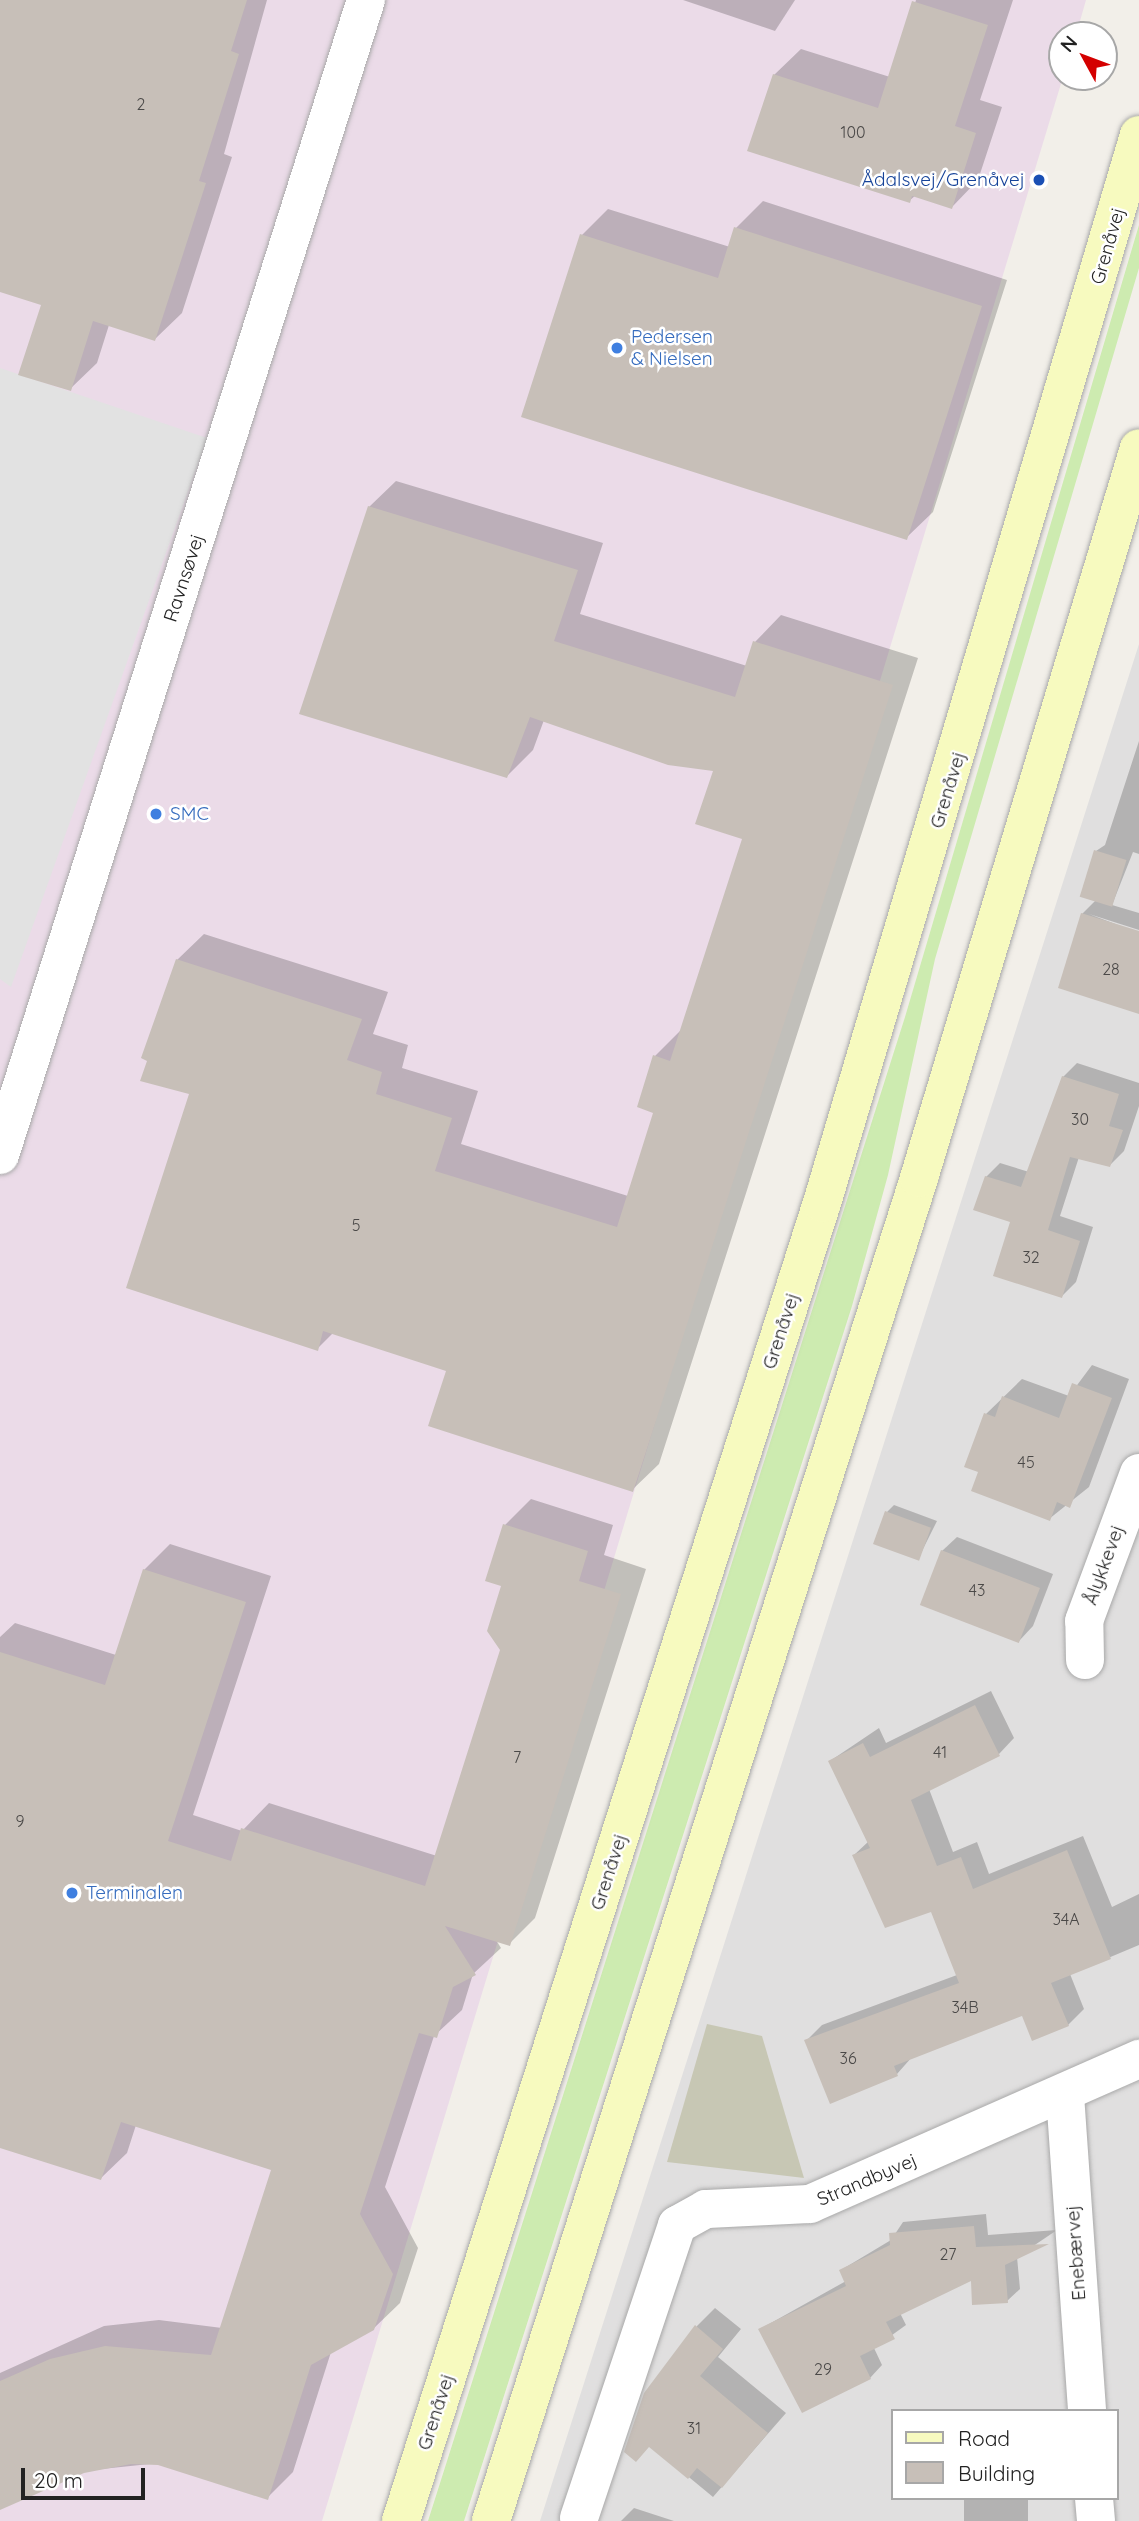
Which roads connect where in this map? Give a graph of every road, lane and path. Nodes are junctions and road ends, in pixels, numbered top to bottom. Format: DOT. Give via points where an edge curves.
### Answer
graph roads {
  1 [pos="366,0"];
  2 [pos="1139,135"];
  3 [pos="1139,447"];
  4 [pos="0,1155"];
  5 [pos="1139,1473"];
  6 [pos="1085,1660"];
  7 [pos="1139,2059"];
  8 [pos="1065,2095"];
  9 [pos="1087,2409"];
  10 [pos="1094,2500"];
  11 [pos="579,2518"];
  12 [pos="401,2521"];
  13 [pos="491,2521"];
  14 [pos="1096,2521"];
  1 -- 4 [label="street, Ravnsøvej"];
  2 -- 12 [label="main road, Grenåvej" via="826,1190"];
  3 -- 13 [label="main road" via="919,1178"];
  5 -- 6 [label="street, Ålykkevej" via="1084,1621"];
  7 -- 8 [label="street, Strandbyvej"];
  8 -- 9 [label="street, Enebærvej"];
  8 -- 11 [label="street, Strandbyvej" via="810,2204 706,2209 677,2225"];
  10 -- 14 [label="street"];
}
